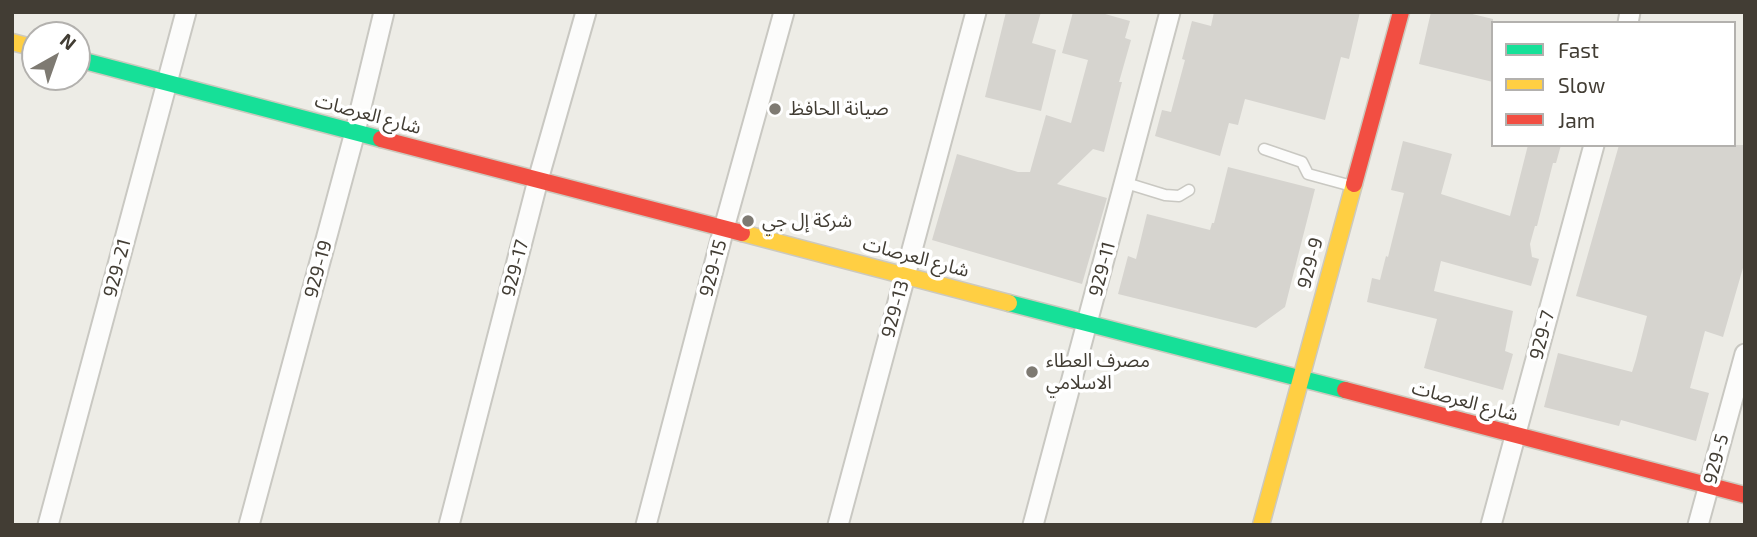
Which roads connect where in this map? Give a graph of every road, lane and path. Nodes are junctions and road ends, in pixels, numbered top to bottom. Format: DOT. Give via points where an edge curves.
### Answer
graph roads {
  1 [pos="186,12"];
  2 [pos="384,12"];
  3 [pos="586,12"];
  4 [pos="784,12"];
  5 [pos="976,12"];
  6 [pos="1170,12"];
  7 [pos="1401,12"];
  8 [pos="91,63"];
  9 [pos="166,83"];
  10 [pos="355,132"];
  11 [pos="1593,147"];
  12 [pos="1264,149"];
  13 [pos="538,180"];
  14 [pos="1126,183"];
  15 [pos="1353,186"];
  16 [pos="1189,190"];
  17 [pos="724,229"];
  18 [pos="904,276"];
  19 [pos="1087,324"];
  20 [pos="1745,354"];
  21 [pos="1300,379"];
  22 [pos="1515,436"];
  23 [pos="1708,486"];
  24 [pos="1745,495"];
  25 [pos="48,525"];
  26 [pos="249,525"];
  27 [pos="449,525"];
  28 [pos="646,525"];
  29 [pos="838,525"];
  30 [pos="1034,525"];
  31 [pos="1261,525"];
  32 [pos="1491,525"];
  33 [pos="1698,525"];
  1 -- 9 [label="street, 929-21"];
  2 -- 10 [label="street, 929-19"];
  3 -- 13 [label="street, 929-17"];
  4 -- 17 [label="street, 929-15"];
  5 -- 18 [label="street, 929-13"];
  6 -- 14 [label="street, 929-11"];
  7 -- 15 [label="street, 929-9"];
  8 -- 9 [label="street, شارع العرصات"];
  9 -- 10 [label="street, شارع العرصات"];
  9 -- 25 [label="street, 929-21"];
  10 -- 13 [label="street, شارع العرصات"];
  10 -- 26 [label="street, 929-19"];
  11 -- 22 [label="street, 929-7"];
  12 -- 15 [label="lane" via="1303,162 1308,174"];
  13 -- 17 [label="street, شارع العرصات"];
  13 -- 27 [label="street, 929-17"];
  14 -- 16 [label="lane" via="1165,195"];
  14 -- 19 [label="street, 929-11"];
  15 -- 21 [label="street, 929-9"];
  17 -- 18 [label="street, شارع العرصات"];
  17 -- 28 [label="street, 929-15"];
  18 -- 19 [label="street, شارع العرصات"];
  18 -- 29 [label="street, 929-13"];
  19 -- 21 [label="street, شارع العرصات"];
  19 -- 30 [label="street, 929-11"];
  20 -- 23 [label="street, 929-5"];
  21 -- 22 [label="street, شارع العرصات"];
  21 -- 31 [label="street, 929-9"];
  22 -- 23 [label="street, شارع العرصات"];
  22 -- 32 [label="street, 929-7"];
  23 -- 24 [label="street, شارع العرصات"];
  23 -- 33 [label="street, 929-5"];
}
